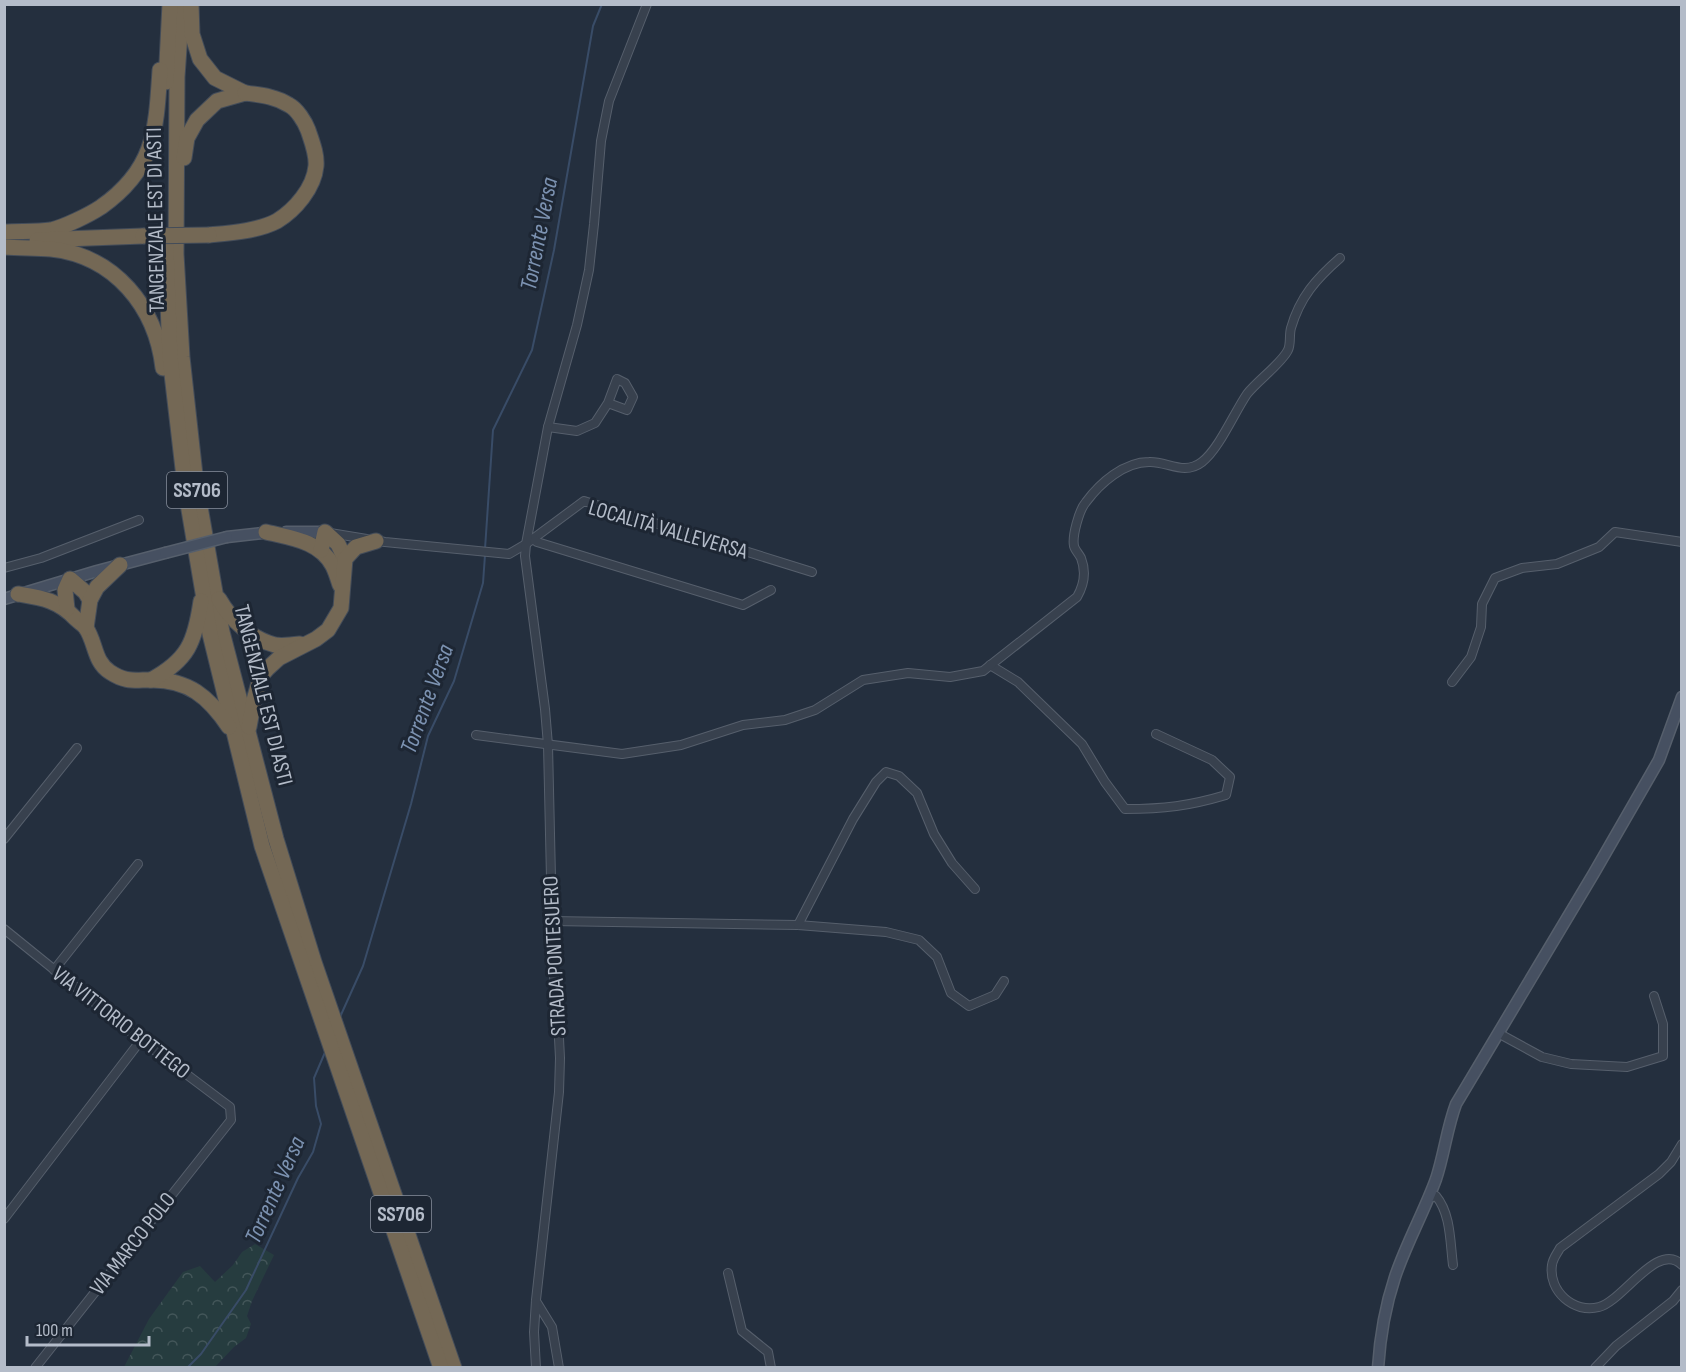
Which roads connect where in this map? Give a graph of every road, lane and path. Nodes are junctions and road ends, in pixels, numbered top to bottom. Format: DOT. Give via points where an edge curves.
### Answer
graph roads {
  1 [pos="168,4"];
  2 [pos="182,4"];
  3 [pos="191,4"];
  4 [pos="647,4"];
  5 [pos="245,93"];
  6 [pos="4,232"];
  7 [pos="4,240"];
  8 [pos="4,247"];
  9 [pos="176,254"];
  10 [pos="1340,258"];
  11 [pos="608,403"];
  12 [pos="548,427"];
  13 [pos="185,486"];
  14 [pos="140,520"];
  15 [pos="266,532"];
  16 [pos="325,532"];
  17 [pos="376,541"];
  18 [pos="529,542"];
  19 [pos="1682,542"];
  20 [pos="321,550"];
  21 [pos="345,559"];
  22 [pos="120,565"];
  23 [pos="4,568"];
  24 [pos="812,573"];
  25 [pos="70,579"];
  26 [pos="209,590"];
  27 [pos="771,590"];
  28 [pos="342,591"];
  29 [pos="11,597"];
  30 [pos="90,600"];
  31 [pos="67,609"];
  32 [pos="86,628"];
  33 [pos="306,644"];
  34 [pos="990,665"];
  35 [pos="151,680"];
  36 [pos="1452,682"];
  37 [pos="1682,697"];
  38 [pos="241,734"];
  39 [pos="1156,734"];
  40 [pos="476,735"];
  41 [pos="548,745"];
  42 [pos="77,748"];
  43 [pos="4,839"];
  44 [pos="138,864"];
  45 [pos="975,889"];
  46 [pos="552,921"];
  47 [pos="798,925"];
  48 [pos="4,929"];
  49 [pos="54,970"];
  50 [pos="1004,981"];
  51 [pos="1654,996"];
  52 [pos="1498,1033"];
  53 [pos="141,1040"];
  54 [pos="344,1067"];
  55 [pos="231,1120"];
  56 [pos="1682,1143"];
  57 [pos="1428,1198"];
  58 [pos="4,1219"];
  59 [pos="1453,1265"];
  60 [pos="1682,1265"];
  61 [pos="728,1273"];
  62 [pos="1682,1290"];
  63 [pos="536,1300"];
  64 [pos="35,1368"];
  65 [pos="441,1368"];
  66 [pos="454,1368"];
  67 [pos="536,1368"];
  68 [pos="559,1368"];
  69 [pos="771,1368"];
  70 [pos="1378,1368"];
  71 [pos="1595,1368"];
  1 -- 6 [label="highway" via="156,122 138,170 124,189 91,213 51,230"];
  1 -- 13 [label="highway, TANGENZIALE EST DI ASTI / SS706" via="166,256 170,357"];
  2 -- 9 [label="highway, TANGENZIALE EST DI ASTI / SS706" via="177,77"];
  3 -- 5 [label="highway" via="192,34 200,59 215,78"];
  4 -- 12 [label="street, STRADA PONTESUERO" via="609,101 601,141 589,270"];
  5 -- 7 [label="highway, bridge" via="269,96 291,105 314,145 316,167 308,190 297,206 275,222 209,235"];
  5 -- 9 [label="highway" via="217,101 197,120 187,138 182,172 183,220"];
  8 -- 13 [label="highway" via="53,249 82,256 123,281 141,304 155,331 172,443"];
  9 -- 26 [label="highway, TANGENZIALE EST DI ASTI / SS706" via="182,357"];
  10 -- 34 [label="street" via="1301,302 1288,350 1248,393 1203,462 1191,468 1150,462 1127,466 1084,504 1074,546 1082,560 1084,582 1077,597"];
  11 -- 12 [label="street" via="595,423 577,431"];
  12 -- 18 [label="street, STRADA PONTESUERO"];
  13 -- 26 [label="highway, TANGENZIALE EST DI ASTI / SS706"];
  14 -- 23 [label="street"];
  15 -- 16 [label="street"];
  15 -- 20 [label="highway"];
  15 -- 22 [label="street, bridge" via="226,537"];
  16 -- 17 [label="street"];
  16 -- 20 [label="highway"];
  16 -- 21 [label="highway" via="338,544"];
  17 -- 18 [label="street" via="509,554"];
  17 -- 21 [label="highway" via="356,547"];
  18 -- 24 [label="street, LOCALITÀ VALLEVERSA" via="584,501"];
  18 -- 27 [label="street" via="743,605"];
  18 -- 41 [label="street, STRADA PONTESUERO" via="525,556"];
  19 -- 36 [label="street" via="1615,532 1599,547 1557,564 1522,568 1495,578 1482,604 1481,627 1472,657"];
  20 -- 28 [label="highway" via="333,566"];
  21 -- 28 [label="highway"];
  22 -- 25 [label="street"];
  22 -- 30 [label="highway" via="97,587"];
  25 -- 29 [label="street"];
  25 -- 30 [label="highway"];
  25 -- 31 [label="highway" via="65,590"];
  26 -- 33 [label="highway" via="246,631 259,639 277,645"];
  26 -- 35 [label="highway" via="185,654"];
  26 -- 38 [label="highway, TANGENZIALE EST DI ASTI / SS706" via="210,634"];
  28 -- 33 [label="highway" via="341,608 331,626"];
  29 -- 31 [label="highway" via="48,600"];
  30 -- 32 [label="highway"];
  31 -- 32 [label="highway"];
  32 -- 35 [label="highway" via="104,668 126,679"];
  33 -- 38 [label="highway" via="272,663 261,676"];
  34 -- 39 [label="street" via="1018,682 1082,744 1125,809 1197,804 1226,795 1230,777 1212,760"];
  34 -- 41 [label="street" via="983,671 950,677 908,673 863,680 815,710 785,720 743,725 681,745 622,754"];
  35 -- 38 [label="highway" via="190,688 208,699"];
  37 -- 52 [label="street" via="1655,767"];
  38 -- 54 [label="highway, TANGENZIALE EST DI ASTI / SS706"];
  38 -- 54 [label="highway, TANGENZIALE EST DI ASTI / SS706" via="262,846 309,982"];
  40 -- 41 [label="street"];
  41 -- 46 [label="street, STRADA PONTESUERO"];
  42 -- 43 [label="street"];
  44 -- 49 [label="street"];
  45 -- 47 [label="street" via="934,834 917,793 899,776 886,772 853,819"];
  46 -- 47 [label="street"];
  46 -- 63 [label="street, STRADA PONTESUERO" via="559,1092"];
  47 -- 50 [label="street" via="886,932 919,940 937,957 951,993 969,1006 995,995"];
  48 -- 49 [label="street, VIA VITTORIO BOTTEGO"];
  49 -- 53 [label="street, VIA VITTORIO BOTTEGO"];
  51 -- 52 [label="street" via="1663,1024 1663,1056 1627,1067 1571,1064 1542,1057"];
  52 -- 57 [label="street" via="1456,1104"];
  53 -- 55 [label="street, VIA VITTORIO BOTTEGO" via="230,1107"];
  53 -- 58 [label="street"];
  54 -- 65 [label="highway, TANGENZIALE EST DI ASTI / SS706"];
  54 -- 66 [label="highway, TANGENZIALE EST DI ASTI / SS706"];
  55 -- 64 [label="street, VIA MARCO POLO"];
  56 -- 60 [label="street" via="1659,1174 1560,1248 1552,1272 1565,1299 1589,1309 1610,1302 1658,1261 1668,1258"];
  57 -- 59 [label="street" via="1436,1196 1443,1205"];
  57 -- 70 [label="street" via="1395,1276 1383,1323"];
  61 -- 69 [label="street" via="742,1331 768,1352"];
  62 -- 71 [label="street"];
  63 -- 67 [label="street, STRADA PONTESUERO"];
  63 -- 68 [label="street" via="552,1327"];
}
